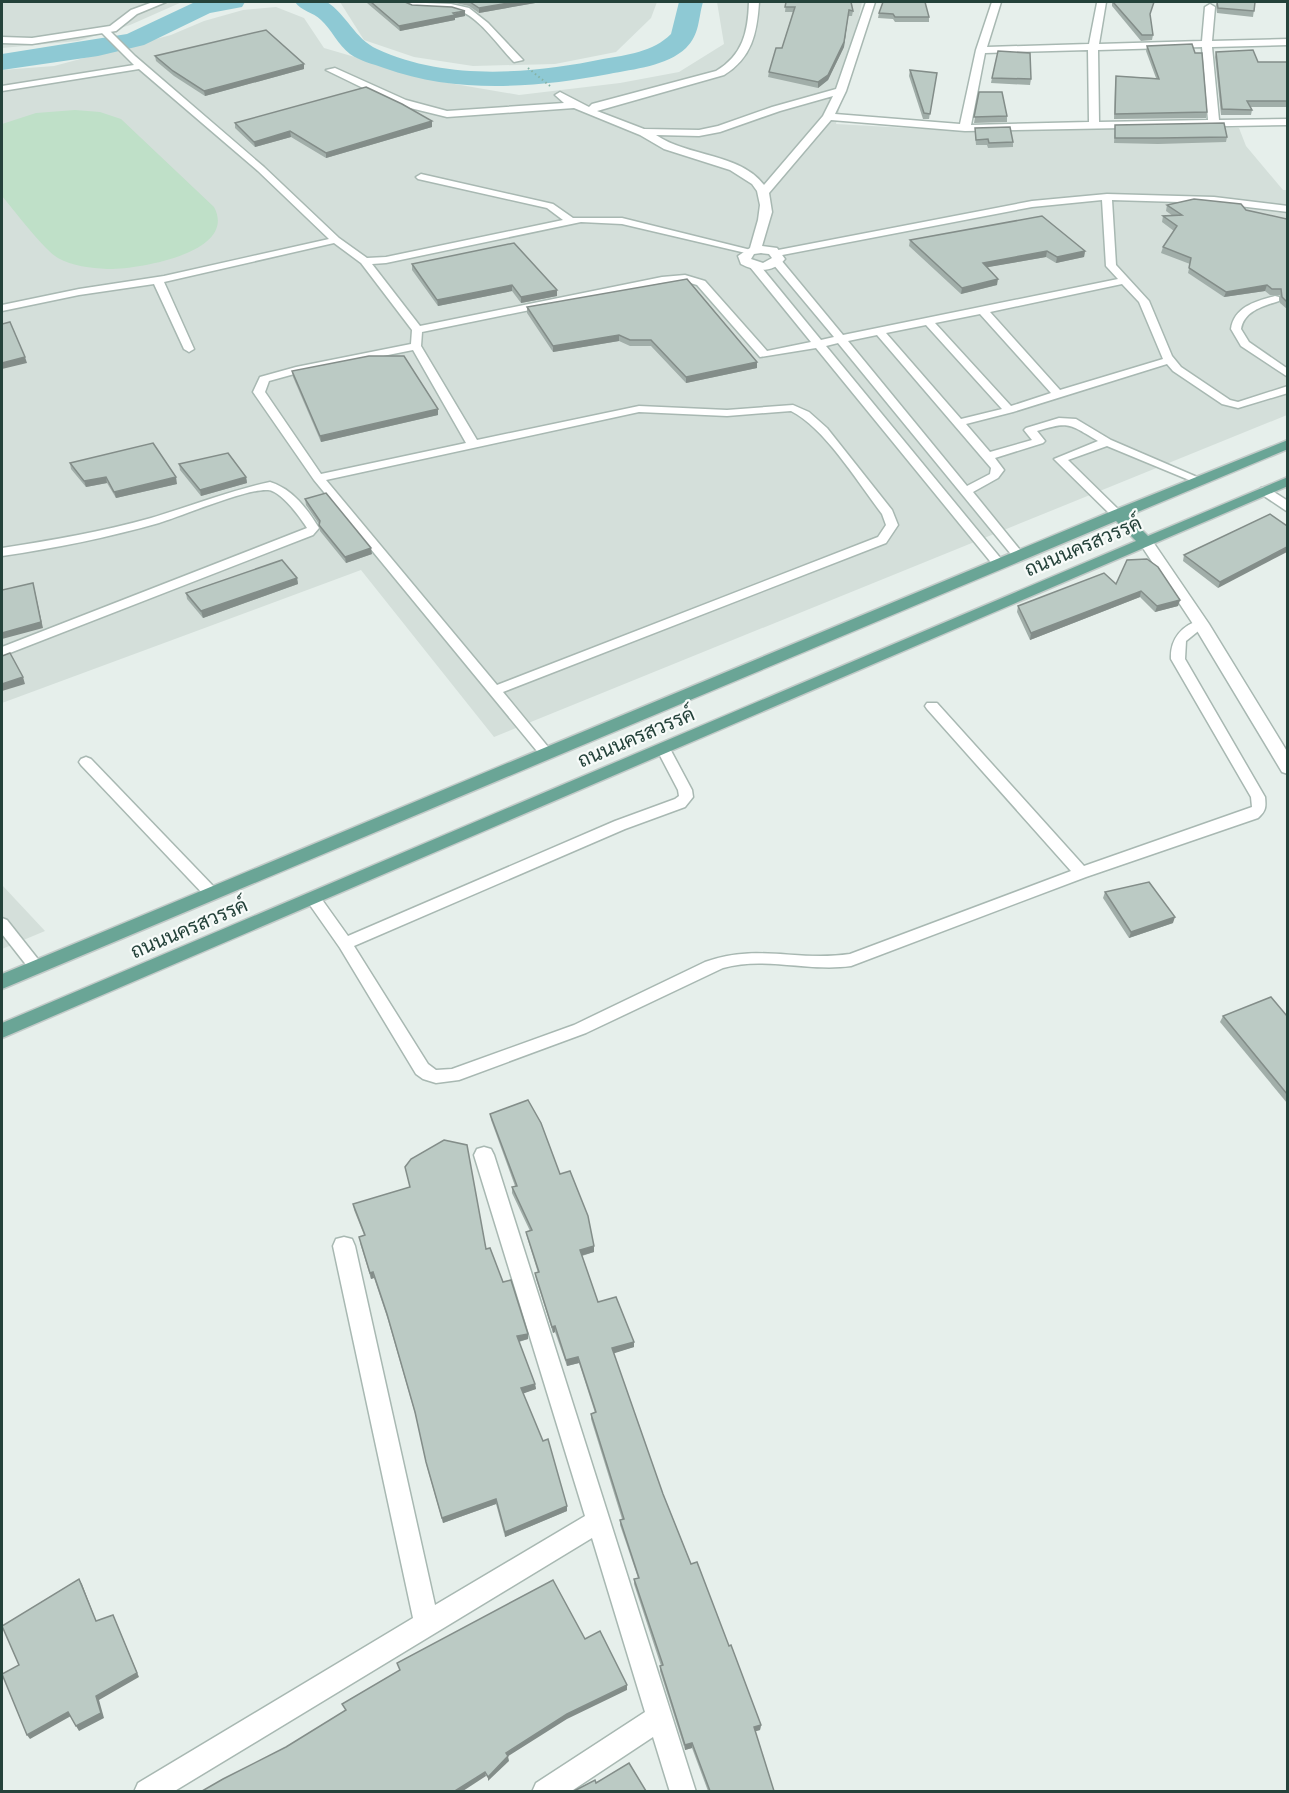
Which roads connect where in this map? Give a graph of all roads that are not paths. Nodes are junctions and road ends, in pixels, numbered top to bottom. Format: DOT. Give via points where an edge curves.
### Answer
graph roads {
  1 [pos="124,2"];
  2 [pos="161,2"];
  3 [pos="405,2"];
  4 [pos="754,2"];
  5 [pos="871,2"];
  6 [pos="996,2"];
  7 [pos="1102,3"];
  8 [pos="1210,8"];
  9 [pos="134,12"];
  10 [pos="104,30"];
  11 [pos="2,40"];
  12 [pos="1287,42"];
  13 [pos="1207,44"];
  14 [pos="1093,48"];
  15 [pos="981,50"];
  16 [pos="518,60"];
  17 [pos="141,66"];
  18 [pos="331,70"];
  19 [pos="2,89"];
  20 [pos="842,92"];
  21 [pos="560,95"];
  22 [pos="574,105"];
  23 [pos="590,111"];
  24 [pos="828,117"];
  25 [pos="1214,122"];
  26 [pos="1287,122"];
  27 [pos="1094,127"];
  28 [pos="965,128"];
  29 [pos="643,132"];
  30 [pos="421,177"];
  31 [pos="764,192"];
  32 [pos="1107,197"];
  33 [pos="1287,209"];
  34 [pos="571,221"];
  35 [pos="336,240"];
  36 [pos="752,250"];
  37 [pos="777,258"];
  38 [pos="365,261"];
  39 [pos="754,265"];
  40 [pos="158,280"];
  41 [pos="1123,280"];
  42 [pos="1275,299"];
  43 [pos="2,308"];
  44 [pos="982,309"];
  45 [pos="927,320"];
  46 [pos="417,330"];
  47 [pos="878,330"];
  48 [pos="838,338"];
  49 [pos="818,343"];
  50 [pos="416,346"];
  51 [pos="189,349"];
  52 [pos="1170,360"];
  53 [pos="1287,374"];
  54 [pos="1287,389"];
  55 [pos="1058,394"];
  56 [pos="1009,410"];
  57 [pos="958,423"];
  58 [pos="1107,442"];
  59 [pos="473,444"];
  60 [pos="1287,444"];
  61 [pos="1050,450"];
  62 [pos="988,456"];
  63 [pos="318,478"];
  64 [pos="1198,480"];
  65 [pos="1287,481"];
  66 [pos="1266,490"];
  67 [pos="965,492"];
  68 [pos="1287,508"];
  69 [pos="1117,514"];
  70 [pos="1146,542"];
  71 [pos="2,552"];
  72 [pos="1019,556"];
  73 [pos="998,563"];
  74 [pos="1201,624"];
  75 [pos="3,650"];
  76 [pos="494,691"];
  77 [pos="932,706"];
  78 [pos="663,748"];
  79 [pos="546,753"];
  80 [pos="86,762"];
  81 [pos="1287,768"];
  82 [pos="1081,873"];
  83 [pos="211,893"];
  84 [pos="314,898"];
  85 [pos="2,924"];
  86 [pos="345,944"];
  87 [pos="36,967"];
  88 [pos="2,982"];
  89 [pos="2,1031"];
  90 [pos="484,1155"];
  91 [pos="344,1246"];
  92 [pos="598,1521"];
  93 [pos="427,1624"];
  94 [pos="660,1718"];
  95 [pos="147,1791"];
  96 [pos="545,1791"];
  97 [pos="683,1791"];
  1 -- 9 [label="street"];
  2 -- 9 [label="street"];
  3 -- 16 [label="street" via="468,10"];
  4 -- 23 [label="street" via="753,34 742,56 730,68 596,106"];
  5 -- 20 [label="street"];
  6 -- 15 [label="street"];
  7 -- 14 [label="street"];
  8 -- 13 [label="street"];
  9 -- 10 [label="street" via="113,29"];
  10 -- 11 [label="street" via="32,41"];
  10 -- 17 [label="lane"];
  12 -- 13 [label="street"];
  13 -- 14 [label="street"];
  13 -- 25 [label="street"];
  14 -- 15 [label="street"];
  14 -- 27 [label="street"];
  15 -- 28 [label="street"];
  17 -- 19 [label="lane"];
  17 -- 35 [label="lane" via="261,169"];
  18 -- 22 [label="street" via="392,99 447,114"];
  20 -- 24 [label="street"];
  20 -- 29 [label="street" via="720,129 699,133"];
  21 -- 22 [label="street"];
  22 -- 23 [label="street"];
  23 -- 29 [label="street"];
  24 -- 28 [label="street"];
  24 -- 31 [label="street"];
  25 -- 26 [label="street"];
  25 -- 27 [label="street"];
  27 -- 28 [label="street"];
  29 -- 31 [label="street" via="667,147 737,170 754,179"];
  30 -- 34 [label="lane" via="550,206"];
  31 -- 36 [label="street" via="765,214"];
  32 -- 33 [label="lane" via="1214,200"];
  32 -- 37 [label="lane" via="1032,204"];
  32 -- 41 [label="lane" via="1111,266"];
  34 -- 36 [label="lane" via="622,221"];
  34 -- 38 [label="lane" via="401,258"];
  35 -- 38 [label="lane"];
  35 -- 40 [label="lane"];
  36 -- 37 [label="street" via="767,249"];
  36 -- 39 [label="street" via="744,258"];
  37 -- 39 [label="street" via="765,266"];
  37 -- 48 [label="lane"];
  38 -- 46 [label="lane"];
  39 -- 49 [label="lane"];
  40 -- 43 [label="lane"];
  40 -- 51 [label="lane"];
  41 -- 44 [label="lane"];
  41 -- 52 [label="lane" via="1146,305"];
  42 -- 53 [label="lane" via="1246,311 1238,319 1236,329 1245,344"];
  44 -- 45 [label="lane"];
  44 -- 55 [label="lane"];
  45 -- 47 [label="lane"];
  45 -- 56 [label="lane"];
  46 -- 49 [label="lane" via="686,278 701,283 764,356"];
  46 -- 50 [label="lane"];
  47 -- 48 [label="lane"];
  47 -- 57 [label="lane"];
  48 -- 49 [label="lane"];
  48 -- 67 [label="lane"];
  49 -- 73 [label="lane"];
  50 -- 59 [label="lane"];
  50 -- 63 [label="lane" via="264,379 259,392 262,398"];
  52 -- 54 [label="lane" via="1181,372 1234,405 1246,405"];
  52 -- 55 [label="lane"];
  55 -- 56 [label="lane"];
  56 -- 57 [label="lane"];
  57 -- 62 [label="lane"];
  58 -- 61 [label="lane"];
  58 -- 61 [label="lane" via="1066,420 1030,430"];
  58 -- 64 [label="lane"];
  59 -- 63 [label="lane"];
  59 -- 76 [label="lane" via="639,409 727,413 793,408 823,429 888,513 892,525 882,540"];
  60 -- 64 [label="main road, ถนนนครสวรรค์"];
  61 -- 62 [label="lane"];
  61 -- 69 [label="lane"];
  62 -- 67 [label="lane" via="997,473"];
  63 -- 76 [label="lane"];
  64 -- 69 [label="main road, ถนนนครสวรรค์"];
  65 -- 66 [label="main road, ถนนนครสวรรค์"];
  66 -- 68 [label="street"];
  66 -- 70 [label="main road, ถนนนครสวรรค์"];
  67 -- 72 [label="lane"];
  69 -- 70 [label="main road"];
  69 -- 72 [label="main road, ถนนนครสวรรค์"];
  70 -- 74 [label="street"];
  70 -- 78 [label="main road, ถนนนครสวรรค์"];
  71 -- 75 [label="lane" via="82,540 270,486 278,488 302,511 313,528"];
  72 -- 73 [label="main road, ถนนนครสวรรค์"];
  73 -- 79 [label="main road, ถนนนครสวรรค์"];
  74 -- 81 [label="street"];
  74 -- 82 [label="lane" via="1177,644 1178,659 1258,797 1259,809"];
  76 -- 79 [label="lane"];
  77 -- 82 [label="lane"];
  78 -- 84 [label="main road, ถนนนครสวรรค์"];
  78 -- 86 [label="lane" via="685,790 683,801"];
  79 -- 83 [label="main road, ถนนนครสวรรค์"];
  80 -- 83 [label="lane"];
  82 -- 86 [label="lane" via="851,960 820,964 730,959 580,1029 439,1077 422,1069"];
  83 -- 87 [label="main road, ถนนนครสวรรค์"];
  84 -- 86 [label="lane"];
  84 -- 89 [label="main road, ถนนนครสวรรค์"];
  85 -- 87 [label="lane"];
  87 -- 88 [label="main road, ถนนนครสวรรค์"];
  90 -- 92 [label="street"];
  91 -- 93 [label="street"];
  92 -- 93 [label="street"];
  92 -- 94 [label="street"];
  93 -- 95 [label="street"];
  94 -- 96 [label="street"];
  94 -- 97 [label="street"];
}
